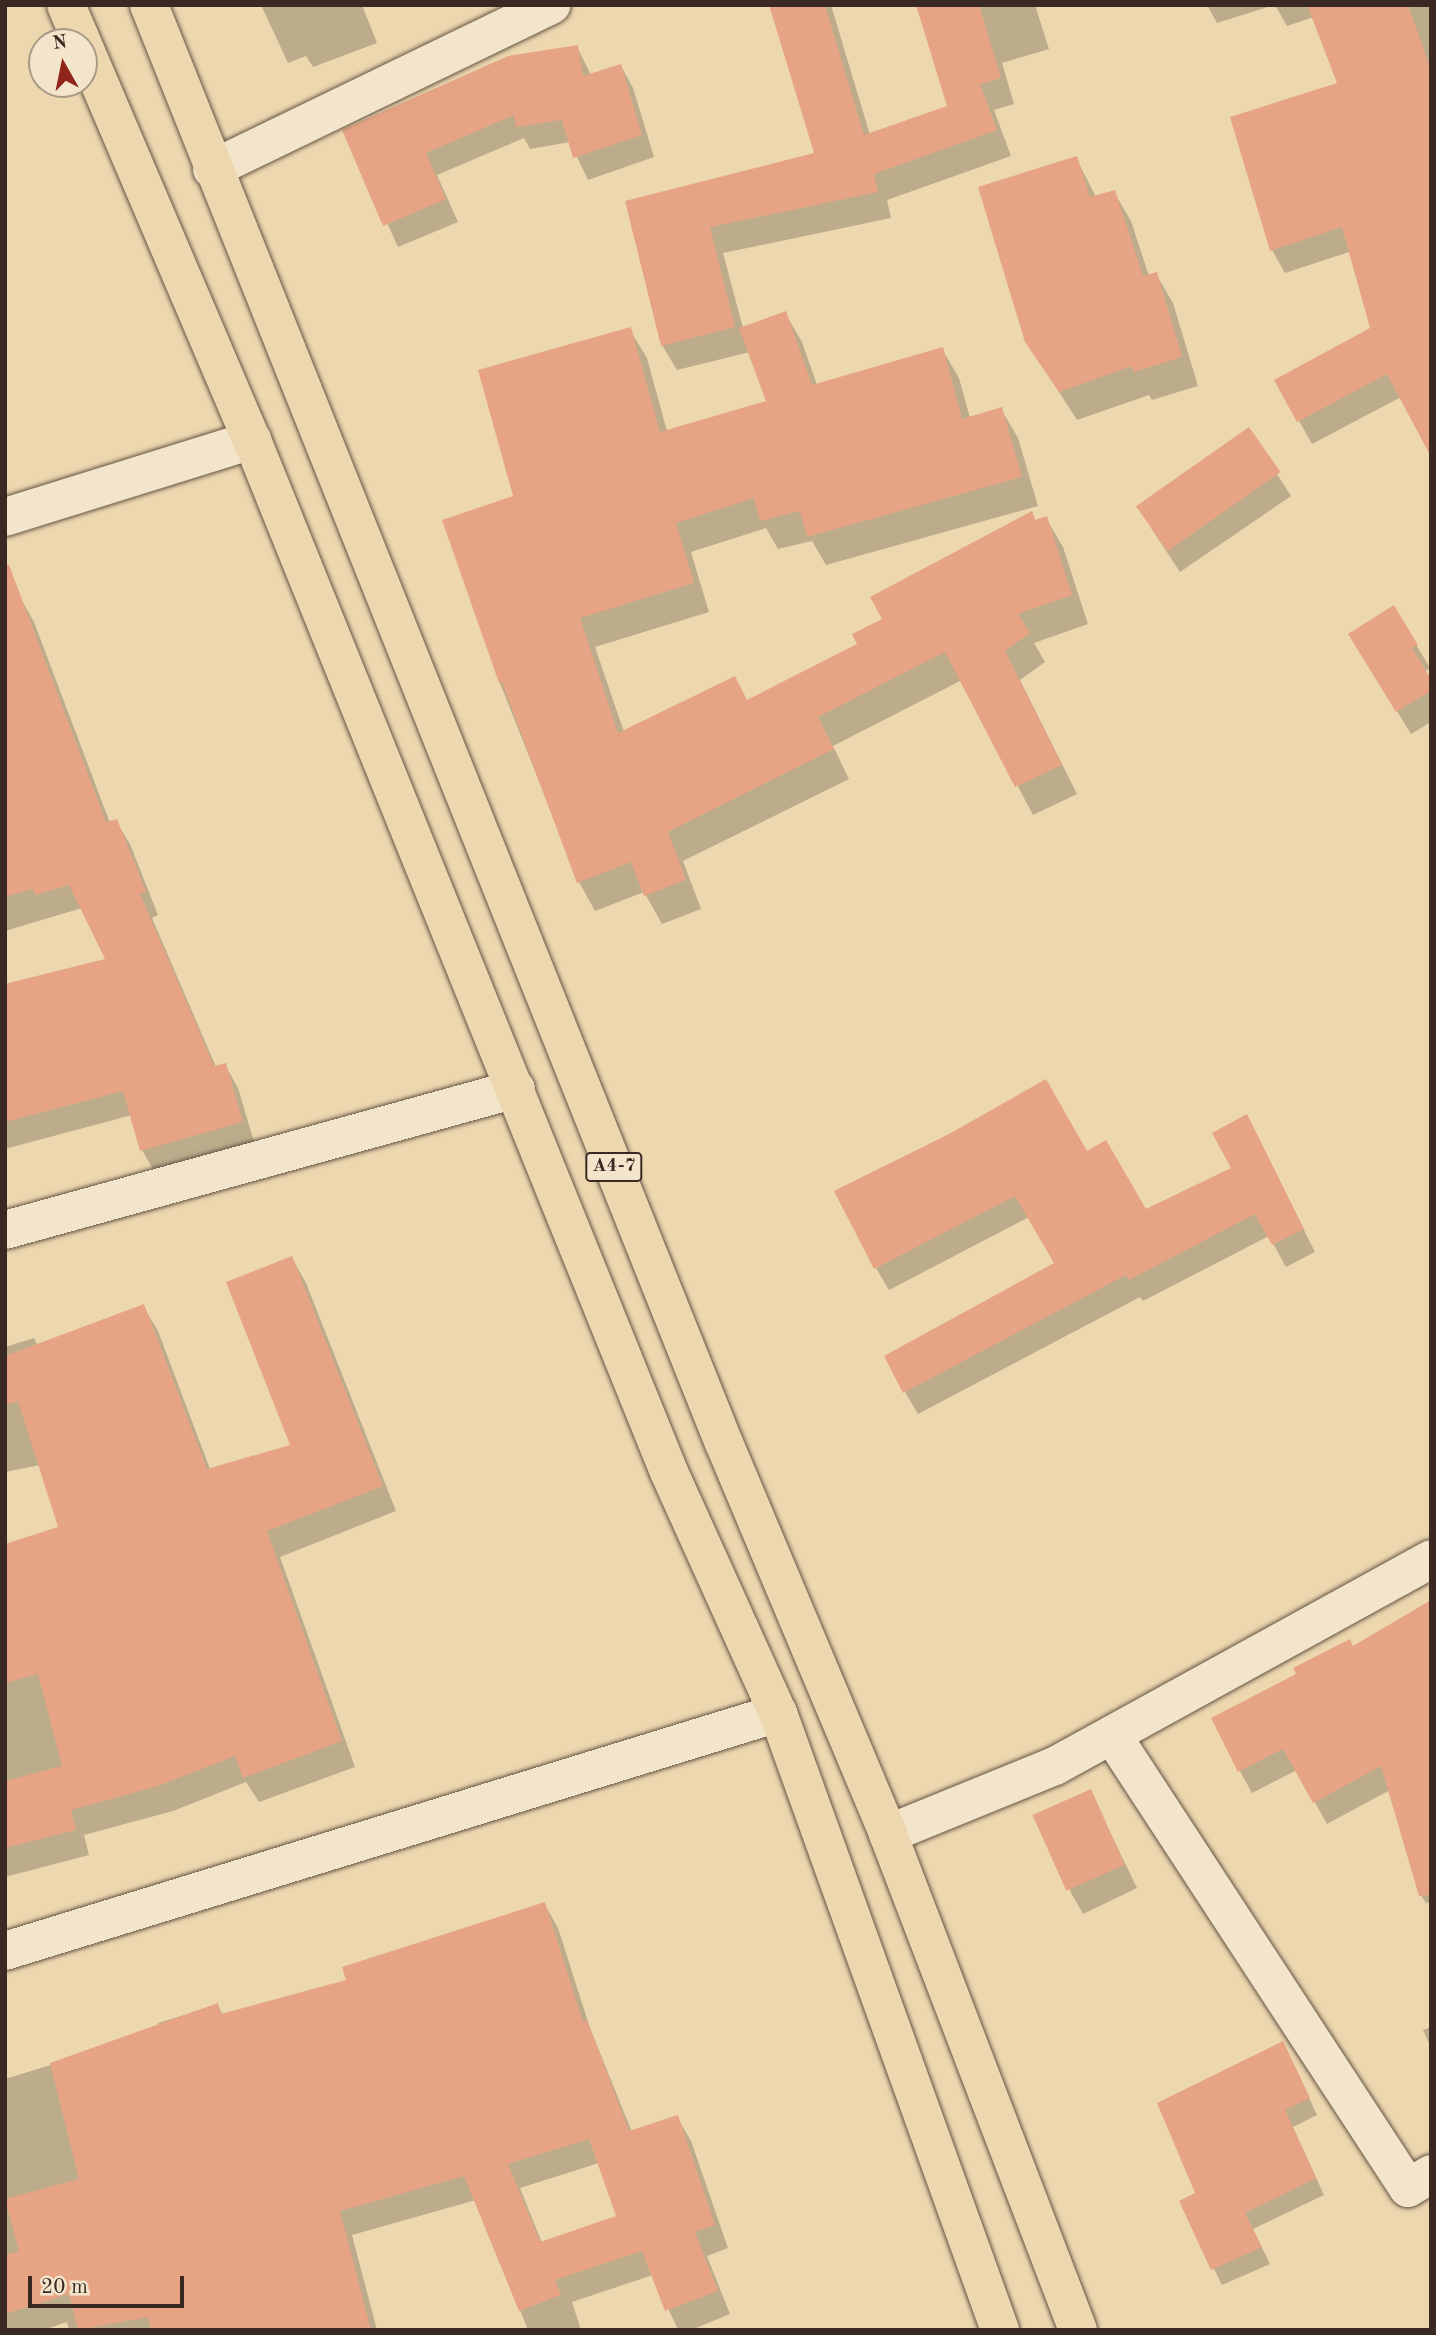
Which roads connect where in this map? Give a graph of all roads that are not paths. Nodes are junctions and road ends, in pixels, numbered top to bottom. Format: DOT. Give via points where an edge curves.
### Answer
graph roads {
  1 [pos="66,5"];
  2 [pos="149,5"];
  3 [pos="551,5"];
  4 [pos="76,28"];
  5 [pos="98,79"];
  6 [pos="212,169"];
  7 [pos="252,440"];
  8 [pos="5,517"];
  9 [pos="516,1089"];
  10 [pos="5,1230"];
  11 [pos="1431,1559"];
  12 [pos="778,1713"];
  13 [pos="1112,1735"];
  14 [pos="888,1834"];
  15 [pos="5,1951"];
  16 [pos="1431,2174"];
  17 [pos="1000,2330"];
  18 [pos="1078,2330"];
  1 -- 4 [label="highway, A4-7"];
  2 -- 6 [label="highway, A4-7"];
  3 -- 6 [label="street"];
  5 -- 7 [label="highway, A4-7"];
  6 -- 14 [label="highway, A4-7" via="724,1443"];
  7 -- 8 [label="street"];
  7 -- 9 [label="highway, A4-7"];
  9 -- 10 [label="street"];
  9 -- 12 [label="highway, A4-7" via="668,1472"];
  11 -- 13 [label="street"];
  12 -- 15 [label="street"];
  12 -- 17 [label="highway, A4-7"];
  13 -- 14 [label="street" via="1055,1766"];
  13 -- 16 [label="street" via="1408,2188"];
  14 -- 18 [label="highway, A4-7"];
}
